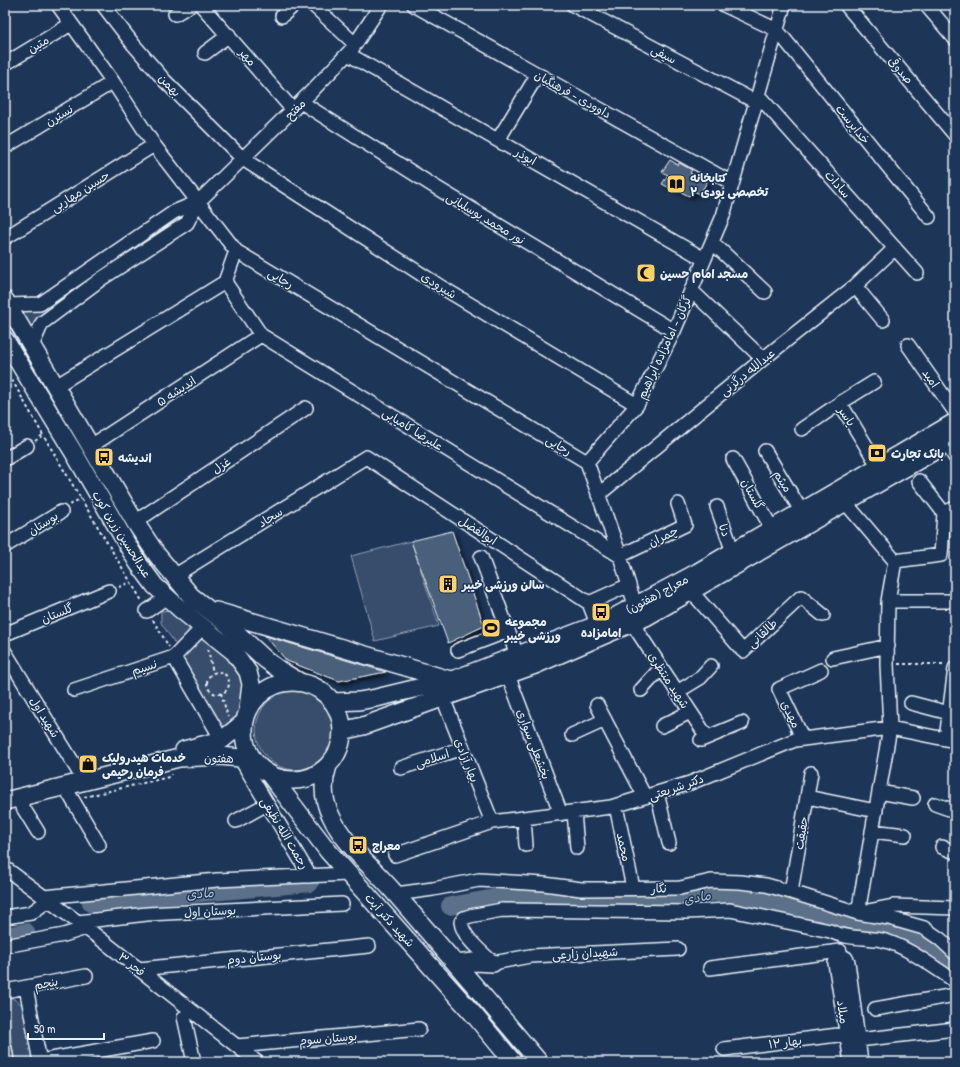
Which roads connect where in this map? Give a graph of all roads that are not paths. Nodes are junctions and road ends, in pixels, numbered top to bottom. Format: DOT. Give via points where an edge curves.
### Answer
graph roads {
  1 [pos="58,5"];
  2 [pos="103,5"];
  3 [pos="191,5"];
  4 [pos="201,5"];
  5 [pos="294,5"];
  6 [pos="313,5"];
  7 [pos="381,5"];
  8 [pos="414,5"];
  9 [pos="573,5"];
  10 [pos="724,5"];
  11 [pos="784,5"];
  12 [pos="846,5"];
  13 [pos="926,5"];
  14 [pos="175,14"];
  15 [pos="282,16"];
  16 [pos="71,24"];
  17 [pos="951,25"];
  18 [pos="777,30"];
  19 [pos="229,35"];
  20 [pos="955,39"];
  21 [pos="352,49"];
  22 [pos="205,52"];
  23 [pos="5,64"];
  24 [pos="538,74"];
  25 [pos="113,82"];
  26 [pos="757,99"];
  27 [pos="297,106"];
  28 [pos="955,135"];
  29 [pos="498,140"];
  30 [pos="154,145"];
  31 [pos="5,147"];
  32 [pos="243,159"];
  33 [pos="732,183"];
  34 [pos="198,202"];
  35 [pos="929,217"];
  36 [pos="5,238"];
  37 [pos="712,242"];
  38 [pos="895,248"];
  39 [pos="236,251"];
  40 [pos="704,259"];
  41 [pos="917,274"];
  42 [pos="225,282"];
  43 [pos="855,286"];
  44 [pos="691,290"];
  45 [pos="765,292"];
  46 [pos="6,302"];
  47 [pos="883,320"];
  48 [pos="674,330"];
  49 [pos="261,335"];
  50 [pos="5,340"];
  51 [pos="908,345"];
  52 [pos="32,346"];
  53 [pos="763,359"];
  54 [pos="874,382"];
  55 [pos="56,386"];
  56 [pos="840,403"];
  57 [pos="637,405"];
  58 [pos="306,408"];
  59 [pos="955,412"];
  60 [pos="955,422"];
  61 [pos="802,429"];
  62 [pos="27,446"];
  63 [pos="91,446"];
  64 [pos="952,447"];
  65 [pos="765,451"];
  66 [pos="366,457"];
  67 [pos="5,459"];
  68 [pos="733,460"];
  69 [pos="587,462"];
  70 [pos="878,467"];
  71 [pos="919,481"];
  72 [pos="598,495"];
  73 [pos="845,502"];
  74 [pos="678,504"];
  75 [pos="717,507"];
  76 [pos="949,511"];
  77 [pos="61,512"];
  78 [pos="805,517"];
  79 [pos="135,522"];
  80 [pos="772,529"];
  81 [pos="5,546"];
  82 [pos="733,552"];
  83 [pos="620,556"];
  84 [pos="481,557"];
  85 [pos="895,561"];
  86 [pos="174,576"];
  87 [pos="629,585"];
  88 [pos="109,591"];
  89 [pos="691,591"];
  90 [pos="167,597"];
  91 [pos="888,601"];
  92 [pos="955,601"];
  93 [pos="589,603"];
  94 [pos="635,606"];
  95 [pos="206,609"];
  96 [pos="147,611"];
  97 [pos="823,615"];
  98 [pos="632,623"];
  99 [pos="598,624"];
  100 [pos="203,627"];
  101 [pos="503,633"];
  102 [pos="5,634"];
  103 [pos="888,646"];
  104 [pos="458,650"];
  105 [pos="517,655"];
  106 [pos="6,656"];
  107 [pos="174,657"];
  108 [pos="833,658"];
  109 [pos="266,660"];
  110 [pos="710,666"];
  111 [pos="951,666"];
  112 [pos="661,668"];
  113 [pos="821,670"];
  114 [pos="248,672"];
  115 [pos="508,675"];
  116 [pos="450,680"];
  117 [pos="300,682"];
  118 [pos="74,690"];
  119 [pos="641,690"];
  120 [pos="677,692"];
  121 [pos="443,698"];
  122 [pos="359,701"];
  123 [pos="333,702"];
  124 [pos="911,703"];
  125 [pos="597,705"];
  126 [pos="952,708"];
  127 [pos="690,712"];
  128 [pos="240,717"];
  129 [pos="605,720"];
  130 [pos="742,723"];
  131 [pos="363,726"];
  132 [pos="662,726"];
  133 [pos="890,728"];
  134 [pos="342,731"];
  135 [pos="572,735"];
  136 [pos="803,739"];
  137 [pos="222,740"];
  138 [pos="951,740"];
  139 [pos="462,748"];
  140 [pos="240,758"];
  141 [pos="328,766"];
  142 [pos="401,768"];
  143 [pos="264,771"];
  144 [pos="810,773"];
  145 [pos="83,778"];
  146 [pos="65,787"];
  147 [pos="879,792"];
  148 [pos="325,794"];
  149 [pos="651,795"];
  150 [pos="807,797"];
  151 [pos="9,798"];
  152 [pos="913,798"];
  153 [pos="267,804"];
  154 [pos="935,804"];
  155 [pos="295,806"];
  156 [pos="616,806"];
  157 [pos="955,810"];
  158 [pos="876,811"];
  159 [pos="574,812"];
  160 [pos="560,814"];
  161 [pos="524,818"];
  162 [pos="236,820"];
  163 [pos="492,822"];
  164 [pos="872,831"];
  165 [pos="38,832"];
  166 [pos="905,835"];
  167 [pos="669,843"];
  168 [pos="99,845"];
  169 [pos="526,845"];
  170 [pos="577,848"];
  171 [pos="942,848"];
  172 [pos="955,852"];
  173 [pos="395,855"];
  174 [pos="5,868"];
  175 [pos="348,874"];
  176 [pos="310,876"];
  177 [pos="633,888"];
  178 [pos="792,892"];
  179 [pos="396,894"];
  180 [pos="47,899"];
  181 [pos="342,904"];
  182 [pos="955,908"];
  183 [pos="858,913"];
  184 [pos="5,917"];
  185 [pos="82,925"];
  186 [pos="839,936"];
  187 [pos="5,946"];
  188 [pos="369,946"];
  189 [pos="678,949"];
  190 [pos="955,953"];
  191 [pos="841,958"];
  192 [pos="493,963"];
  193 [pos="456,964"];
  194 [pos="710,968"];
  195 [pos="139,969"];
  196 [pos="86,976"];
  197 [pos="955,981"];
  198 [pos="474,985"];
  199 [pos="26,987"];
  200 [pos="5,991"];
  201 [pos="955,996"];
  202 [pos="875,1009"];
  203 [pos="184,1017"];
  204 [pos="419,1029"];
  205 [pos="955,1029"];
  206 [pos="846,1034"];
  207 [pos="153,1041"];
  208 [pos="237,1046"];
  209 [pos="5,1049"];
  210 [pos="724,1049"];
  211 [pos="856,1053"];
  212 [pos="7,1062"];
  213 [pos="40,1062"];
  214 [pos="194,1062"];
  215 [pos="257,1062"];
  216 [pos="513,1062"];
  217 [pos="539,1062"];
  1 -- 16 [label="street, رجایی"];
  2 -- 32 [label="street, بهمن" via="165,81"];
  3 -- 14 [label="street"];
  4 -- 19 [label="street, مهر"];
  5 -- 15 [label="street"];
  6 -- 21 [label="street, ابوذر"];
  7 -- 21 [label="street, مفتح"];
  8 -- 24 [label="street, داوودی - فرهنگیان"];
  9 -- 26 [label="street, سیفی"];
  10 -- 18 [label="street"];
  11 -- 18 [label="street, گرکان - امامزاده ابراهیم"];
  12 -- 28 [label="street, صدوقی"];
  13 -- 17 [label="street"];
  16 -- 23 [label="street, متین"];
  16 -- 25 [label="street, رجایی"];
  17 -- 20 [label="street"];
  18 -- 26 [label="street, گرکان - امامزاده ابراهیم"];
  18 -- 35 [label="street, خداپرست"];
  19 -- 22 [label="street"];
  19 -- 27 [label="street, مهر"];
  21 -- 27 [label="street, مفتح"];
  21 -- 29 [label="street, ابوذر"];
  24 -- 29 [label="street"];
  24 -- 33 [label="street, داوودی - فرهنگیان"];
  25 -- 30 [label="street, رجایی"];
  25 -- 31 [label="street, نسترن"];
  26 -- 33 [label="street, گرکان - امامزاده ابراهیم"];
  26 -- 38 [label="street, سادات"];
  27 -- 32 [label="street, مفتح"];
  27 -- 48 [label="street, نور محمد یوسلیانی"];
  29 -- 40 [label="street, ابوذر"];
  30 -- 34 [label="street, رجایی"];
  30 -- 36 [label="street, حسین مهاربی"];
  32 -- 34 [label="street, مفتح"];
  32 -- 57 [label="street, شیرودی" via="438,285"];
  33 -- 37 [label="street, گرکان - امامزاده ابراهیم" via="723,216"];
  34 -- 39 [label="street, رجایی"];
  34 -- 46 [label="street, مفتح" via="174,212 40,304"];
  34 -- 52 [label="street, مفتح" via="187,223 101,279 42,323"];
  37 -- 40 [label="street, گرکان - امامزاده ابراهیم"];
  37 -- 45 [label="street"];
  38 -- 41 [label="street, سادات"];
  38 -- 43 [label="street, عبدالله درگزنی"];
  39 -- 42 [label="street"];
  39 -- 69 [label="street, رجایی"];
  40 -- 44 [label="street, گرکان - امامزاده ابراهیم"];
  42 -- 49 [label="street, علیرضا کامیابی"];
  42 -- 55 [label="street"];
  43 -- 47 [label="street"];
  43 -- 53 [label="street, عبدالله درگزنی"];
  44 -- 48 [label="street, گرکان - امامزاده ابراهیم"];
  44 -- 53 [label="street"];
  46 -- 52 [label="main road, عبدالحسین زرین کوب"];
  48 -- 57 [label="street, گرکان - امامزاده ابراهیم"];
  49 -- 63 [label="street, اندیشه ۵"];
  49 -- 83 [label="street, علیرضا کامیابی"];
  50 -- 90 [label="main road, عبدالحسین زرین کوب" via="138,563"];
  51 -- 59 [label="street, امید"];
  52 -- 55 [label="main road, عبدالحسین زرین کوب"];
  53 -- 72 [label="street, عبدالله درگزنی"];
  54 -- 56 [label="street"];
  55 -- 63 [label="main road, عبدالحسین زرین کوب"];
  56 -- 61 [label="street, یاسر"];
  56 -- 70 [label="street, یاسر"];
  57 -- 69 [label="street, گرکان - امامزاده ابراهیم"];
  58 -- 79 [label="street, غزل"];
  60 -- 70 [label="main road, معراج (هفتون)"];
  62 -- 67 [label="street"];
  63 -- 79 [label="main road, عبدالحسین زرین کوب"];
  64 -- 73 [label="main road, معراج (هفتون)"];
  65 -- 78 [label="street, میثم"];
  66 -- 86 [label="street, سجاد"];
  66 -- 93 [label="street, ابوالفضل"];
  68 -- 80 [label="street, گلستان"];
  69 -- 72 [label="street"];
  70 -- 78 [label="main road, معراج (هفتون)"];
  71 -- 76 [label="street"];
  72 -- 83 [label="street"];
  73 -- 78 [label="main road, معراج (هفتون)"];
  73 -- 85 [label="street"];
  74 -- 83 [label="street, چمران" via="686,525"];
  75 -- 82 [label="street, دنا"];
  76 -- 85 [label="street" via="941,555"];
  77 -- 81 [label="street, بوستان"];
  78 -- 80 [label="main road, معراج (هفتون)"];
  78 -- 89 [label="main road, معراج (هفتون)"];
  79 -- 86 [label="main road, عبدالحسین زرین کوب"];
  80 -- 82 [label="main road, معراج (هفتون)"];
  82 -- 94 [label="main road, معراج (هفتون)"];
  83 -- 87 [label="street"];
  84 -- 105 [label="street"];
  85 -- 91 [label="street"];
  86 -- 95 [label="main road, عبدالحسین زرین کوب"];
  87 -- 93 [label="street"];
  87 -- 94 [label="street"];
  88 -- 102 [label="street, گلستان"];
  89 -- 97 [label="street, طالقانی" via="743,651 801,596"];
  89 -- 98 [label="main road, معراج (هفتون)"];
  90 -- 96 [label="street"];
  90 -- 100 [label="main road, عبدالحسین زرین کوب"];
  91 -- 92 [label="street"];
  91 -- 103 [label="street"];
  93 -- 99 [label="street"];
  94 -- 99 [label="main road, معراج (هفتون)"];
  95 -- 109 [label="main road, عبدالحسین زرین کوب" via="227,624"];
  95 -- 116 [label="main road"];
  98 -- 112 [label="street, شهید منتظری"];
  98 -- 115 [label="main road, معراج (هفتون)"];
  99 -- 105 [label="main road, معراج (هفتون)"];
  100 -- 107 [label="street, نسیم"];
  100 -- 114 [label="main road, عبدالحسین زرین کوب" via="234,652"];
  101 -- 104 [label="street"];
  103 -- 108 [label="street"];
  103 -- 133 [label="street"];
  105 -- 116 [label="main road, معراج (هفتون)"];
  106 -- 145 [label="street, شهید اول"];
  107 -- 118 [label="street, نسیم"];
  107 -- 137 [label="street"];
  109 -- 114 [label="main road" via="267,667 261,675 254,676"];
  109 -- 117 [label="main road, عبدالحسین زرین کوب"];
  110 -- 120 [label="street" via="700,678"];
  111 -- 126 [label="street"];
  112 -- 119 [label="street"];
  112 -- 120 [label="street, شهید منتظری"];
  113 -- 136 [label="street, مهدی" via="779,689"];
  114 -- 128 [label="main road, عبدالحسین زرین کوب" via="251,684"];
  115 -- 121 [label="main road, معراج (هفتون)"];
  115 -- 160 [label="street, بخشعلی سواری"];
  116 -- 122 [label="main road, معراج (هفتون)"];
  117 -- 123 [label="main road" via="313,685"];
  117 -- 128 [label="main road" via="284,682 270,687 257,696"];
  120 -- 127 [label="street, شهید منتظری"];
  121 -- 131 [label="main road, معراج (هفتون)"];
  121 -- 139 [label="street, بهار آزادی"];
  122 -- 123 [label="main road, معراج (هفتون)"];
  122 -- 131 [label="main road" via="354,707 354,715"];
  123 -- 134 [label="main road" via="338,711"];
  124 -- 126 [label="street"];
  125 -- 129 [label="street"];
  126 -- 138 [label="street"];
  127 -- 130 [label="street, شهید منتظری" via="704,738"];
  127 -- 132 [label="street"];
  128 -- 137 [label="main road"];
  128 -- 143 [label="main road" via="248,754"];
  129 -- 135 [label="street"];
  129 -- 149 [label="street"];
  131 -- 134 [label="main road, معراج (هفتون)"];
  133 -- 136 [label="street, دکتر شریعتی"];
  133 -- 138 [label="street, دکتر شریعتی"];
  133 -- 147 [label="street"];
  134 -- 141 [label="main road" via="341,744"];
  136 -- 149 [label="street, دکتر شریعتی" via="794,740 690,783"];
  137 -- 145 [label="main road"];
  139 -- 142 [label="street, اسلامی"];
  139 -- 163 [label="street, بهار آزادی"];
  140 -- 143 [label="main road, هفتون"];
  140 -- 145 [label="main road, هفتون" via="179,758"];
  140 -- 153 [label="street, رحمت الله نظیفی"];
  141 -- 143 [label="main road" via="315,775 300,780 285,780"];
  141 -- 148 [label="main road, شهید دکتر آیت" via="324,779"];
  143 -- 155 [label="main road, شهید دکتر آیت"];
  144 -- 150 [label="street, حقیقت"];
  145 -- 146 [label="main road"];
  145 -- 151 [label="main road"];
  146 -- 151 [label="main road"];
  146 -- 168 [label="street"];
  147 -- 152 [label="street"];
  147 -- 158 [label="street"];
  148 -- 155 [label="main road" via="316,787 305,788 296,797"];
  148 -- 179 [label="main road, شهید دکتر آیت" via="331,816 344,836"];
  149 -- 156 [label="street, دکتر شریعتی"];
  149 -- 167 [label="street"];
  150 -- 158 [label="street"];
  150 -- 178 [label="street, حقیقت"];
  151 -- 165 [label="street"];
  153 -- 162 [label="street"];
  153 -- 176 [label="street, رحمت الله نظیفی"];
  154 -- 157 [label="street"];
  155 -- 175 [label="main road, شهید دکتر آیت"];
  156 -- 159 [label="street, دکتر شریعتی"];
  156 -- 177 [label="street, محمد"];
  158 -- 164 [label="street"];
  159 -- 160 [label="street, دکتر شریعتی"];
  159 -- 170 [label="street"];
  160 -- 161 [label="street, دکتر شریعتی"];
  161 -- 163 [label="street, دکتر شریعتی"];
  161 -- 169 [label="street"];
  163 -- 173 [label="street, دکتر شریعتی"];
  164 -- 166 [label="street"];
  164 -- 183 [label="street"];
  171 -- 172 [label="street"];
  174 -- 180 [label="street, فجر ۳"];
  175 -- 176 [label="street, رحمت الله نظیفی"];
  175 -- 216 [label="main road, شهید دکتر آیت"];
  176 -- 180 [label="street" via="217,880"];
  177 -- 178 [label="street, نگار" via="680,888 711,881 766,885"];
  177 -- 179 [label="street, نگار" via="581,889 479,880"];
  178 -- 183 [label="street, نگار"];
  179 -- 193 [label="main road, شهید دکتر آیت"];
  180 -- 184 [label="street" via="31,913"];
  180 -- 185 [label="street, فجر ۳"];
  181 -- 185 [label="street, بوستان اول" via="147,914"];
  182 -- 183 [label="street" via="893,906"];
  183 -- 190 [label="street, نگار" via="924,928"];
  185 -- 187 [label="street, بوستان اول" via="64,935"];
  185 -- 195 [label="street, فجر ۳"];
  186 -- 191 [label="street"];
  186 -- 192 [label="street" via="830,931 730,910 502,910 464,918 461,922 462,929"];
  186 -- 197 [label="street" via="882,940 908,950"];
  188 -- 195 [label="street, بوستان دوم"];
  189 -- 192 [label="street, شهیدان زارعی" via="530,956"];
  191 -- 194 [label="street"];
  191 -- 206 [label="street, میلاد"];
  191 -- 211 [label="street, میلاد"];
  192 -- 193 [label="main road"];
  192 -- 198 [label="main road" via="482,972"];
  193 -- 198 [label="main road, شهید دکتر آیت"];
  195 -- 208 [label="street, فجر ۳"];
  196 -- 199 [label="street, پنجم"];
  198 -- 217 [label="main road, شهید دکتر آیت"];
  199 -- 200 [label="street, پنجم"];
  199 -- 213 [label="street"];
  201 -- 202 [label="street"];
  203 -- 214 [label="street"];
  204 -- 208 [label="street, بوستان سوم"];
  205 -- 211 [label="street"];
  206 -- 210 [label="street, بهار ۱۲"];
  206 -- 211 [label="street, میلاد"];
  207 -- 213 [label="street"];
  208 -- 215 [label="street, فجر ۳"];
  209 -- 212 [label="street"];
}
